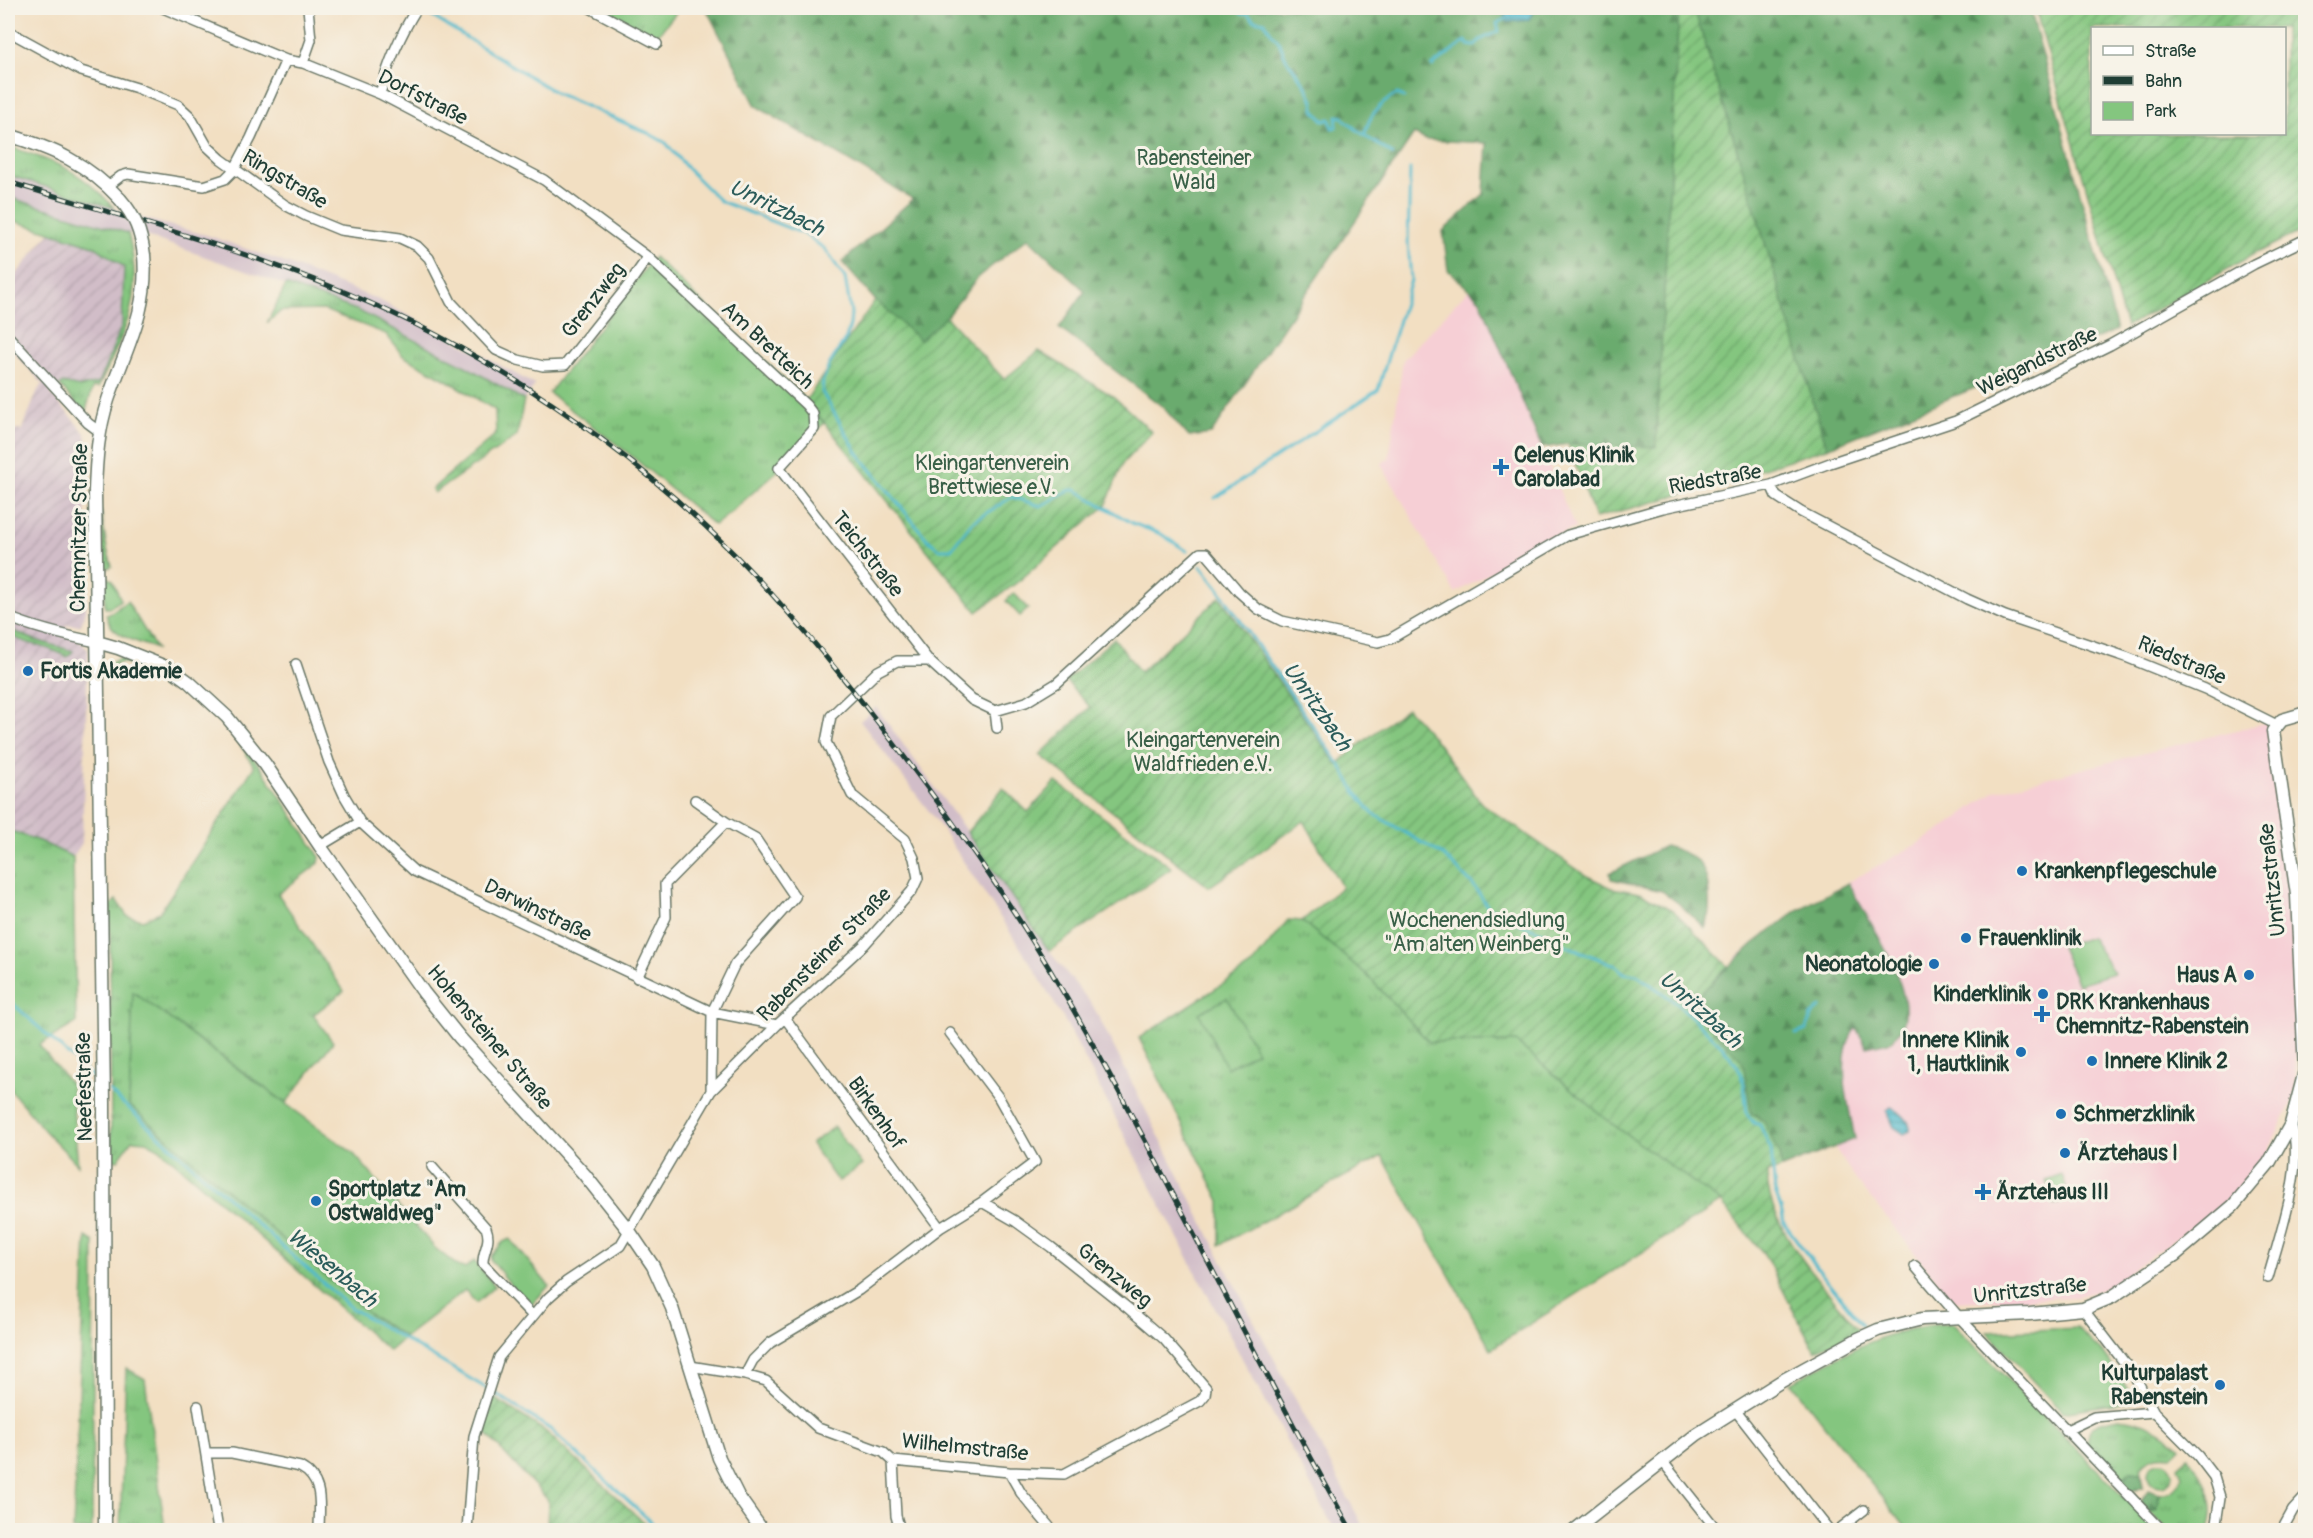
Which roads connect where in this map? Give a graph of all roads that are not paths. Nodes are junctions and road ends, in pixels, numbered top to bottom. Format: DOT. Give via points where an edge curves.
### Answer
graph roads {
  1 [pos="163,8"];
  2 [pos="308,8"];
  3 [pos="590,8"];
  4 [pos="415,11"];
  5 [pos="8,31"];
  6 [pos="657,44"];
  7 [pos="286,60"];
  8 [pos="303,63"];
  9 [pos="380,94"];
  10 [pos="8,135"];
  11 [pos="234,170"];
  12 [pos="108,186"];
  13 [pos="2306,239"];
  14 [pos="648,257"];
  15 [pos="8,336"];
  16 [pos="565,365"];
  17 [pos="100,432"];
  18 [pos="779,468"];
  19 [pos="1771,485"];
  20 [pos="8,617"];
  21 [pos="97,642"];
  22 [pos="929,661"];
  23 [pos="296,664"];
  24 [pos="995,711"];
  25 [pos="2306,713"];
  26 [pos="2277,725"];
  27 [pos="997,728"];
  28 [pos="695,800"];
  29 [pos="360,822"];
  30 [pos="726,822"];
  31 [pos="320,846"];
  32 [pos="637,978"];
  33 [pos="712,1012"];
  34 [pos="785,1018"];
  35 [pos="777,1025"];
  36 [pos="950,1033"];
  37 [pos="2304,1033"];
  38 [pos="711,1091"];
  39 [pos="2291,1124"];
  40 [pos="432,1167"];
  41 [pos="982,1202"];
  42 [pos="940,1228"];
  43 [pos="630,1232"];
  44 [pos="1915,1266"];
  45 [pos="2268,1278"];
  46 [pos="2083,1309"];
  47 [pos="532,1315"];
  48 [pos="1958,1316"];
  49 [pos="690,1366"];
  50 [pos="745,1375"];
  51 [pos="1205,1395"];
  52 [pos="198,1406"];
  53 [pos="1734,1410"];
  54 [pos="2154,1412"];
  55 [pos="2065,1431"];
  56 [pos="206,1453"];
  57 [pos="893,1461"];
  58 [pos="1663,1462"];
  59 [pos="1009,1472"];
  60 [pos="2306,1496"];
  61 [pos="1864,1510"];
  62 [pos="105,1530"];
  63 [pos="218,1530"];
  64 [pos="319,1530"];
  65 [pos="466,1530"];
  66 [pos="762,1530"];
  67 [pos="900,1530"];
  68 [pos="1052,1530"];
  69 [pos="1575,1530"];
  70 [pos="1718,1530"];
  71 [pos="1829,1530"];
  72 [pos="1838,1530"];
  73 [pos="2162,1530"];
  74 [pos="2215,1530"];
  75 [pos="2282,1530"];
  1 -- 7 [label="street, Dorfstraße"];
  2 -- 8 [label="street" via="311,40"];
  3 -- 6 [label="street"];
  4 -- 9 [label="street" via="387,69"];
  5 -- 11 [label="street, Ringstraße" via="81,71 178,105 190,116 211,151"];
  7 -- 8 [label="street, Dorfstraße"];
  7 -- 11 [label="street"];
  8 -- 9 [label="street, Dorfstraße"];
  9 -- 14 [label="street, Dorfstraße" via="530,172"];
  10 -- 12 [label="main road, Chemnitzer Straße" via="72,159"];
  11 -- 12 [label="street" via="218,183 204,186 128,174"];
  11 -- 16 [label="street, Ringstraße" via="285,205 339,230 400,238 417,246 429,258 451,302 496,350 543,366"];
  12 -- 17 [label="main road, Chemnitzer Straße, bridge" via="134,218 142,239 145,284 138,323"];
  13 -- 19 [label="street, Weigandstraße" via="2110,345 1956,421"];
  14 -- 16 [label="street, Grenzweg"];
  14 -- 18 [label="street, Am Bretteich" via="813,414 814,429"];
  15 -- 17 [label="street"];
  17 -- 21 [label="main road, Chemnitzer Straße" via="95,491"];
  18 -- 22 [label="street, Teichstraße"];
  19 -- 24 [label="street, Riedstraße" via="1663,508 1568,535 1390,639 1378,642 1282,621 1258,609 1206,553 1200,553 1057,683 1026,702"];
  19 -- 26 [label="street, Riedstraße" via="1776,496 1801,512 1967,599 2205,689"];
  20 -- 21 [label="street"];
  21 -- 31 [label="main road, Hohensteiner Straße" via="171,669 209,699 265,764"];
  21 -- 62 [label="main road, Neefestraße" via="104,1072"];
  22 -- 24 [label="street" via="972,700"];
  22 -- 34 [label="street, Rabensteiner Straße" via="897,661 878,671 831,716 826,742 852,795 905,839 918,878 912,891 864,945"];
  23 -- 29 [label="street, Darwinstraße" via="328,762"];
  24 -- 27 [label="street"];
  25 -- 26 [label="main road"];
  26 -- 37 [label="main road, Unritzstraße" via="2273,731 2297,895"];
  28 -- 30 [label="street"];
  29 -- 31 [label="street"];
  29 -- 32 [label="street, Darwinstraße" via="414,871"];
  30 -- 32 [label="street" via="665,884 666,917"];
  30 -- 33 [label="street" via="755,838 795,897 735,964"];
  31 -- 43 [label="main road, Hohensteiner Straße" via="460,1038 584,1174"];
  32 -- 33 [label="street, Darwinstraße"];
  33 -- 35 [label="street, Darwinstraße"];
  33 -- 38 [label="street"];
  34 -- 35 [label="street, Rabensteiner Straße"];
  34 -- 42 [label="street, Birkenhof"];
  35 -- 38 [label="street, Rabensteiner Straße"];
  36 -- 41 [label="street" via="999,1098 1035,1162"];
  37 -- 39 [label="main road, Unritzstraße" via="2305,1071"];
  38 -- 43 [label="street, Rabensteiner Straße"];
  39 -- 45 [label="street" via="2296,1136 2291,1187"];
  39 -- 46 [label="main road, Unritzstraße" via="2269,1163 2233,1206 2175,1255 2112,1297"];
  40 -- 47 [label="street" via="486,1228 489,1240 483,1264"];
  41 -- 42 [label="street"];
  41 -- 51 [label="street, Grenzweg" via="1042,1240 1129,1308 1164,1339 1206,1388"];
  42 -- 50 [label="street" via="859,1290 770,1343"];
  43 -- 47 [label="street, Rabensteiner Straße" via="620,1246 566,1282"];
  43 -- 49 [label="main road, Hohensteiner Straße" via="661,1283"];
  44 -- 48 [label="street"];
  46 -- 48 [label="main road, Unritzstraße"];
  46 -- 54 [label="street" via="2134,1374"];
  47 -- 65 [label="street, Rabensteiner Straße" via="499,1357 474,1436"];
  48 -- 53 [label="main road, Unritzstraße" via="1922,1319 1878,1330"];
  48 -- 55 [label="street"];
  49 -- 50 [label="street, Wilhelmstraße"];
  49 -- 66 [label="main road, Hohensteiner Straße" via="719,1458 738,1496"];
  50 -- 57 [label="street, Wilhelmstraße" via="766,1381 818,1428 883,1452"];
  51 -- 59 [label="street, Wilhelmstraße" via="1064,1473"];
  52 -- 56 [label="street"];
  53 -- 58 [label="main road, Unritzstraße"];
  53 -- 71 [label="street"];
  54 -- 55 [label="street" via="2094,1417"];
  54 -- 74 [label="street" via="2214,1477 2220,1497"];
  55 -- 73 [label="street"];
  56 -- 63 [label="street"];
  56 -- 64 [label="street" via="232,1453 308,1472 318,1486"];
  57 -- 59 [label="street, Wilhelmstraße"];
  57 -- 67 [label="street"];
  58 -- 69 [label="main road, Unritzstraße"];
  58 -- 70 [label="street"];
  59 -- 68 [label="street"];
  60 -- 75 [label="street"];
  61 -- 72 [label="street"];
}
